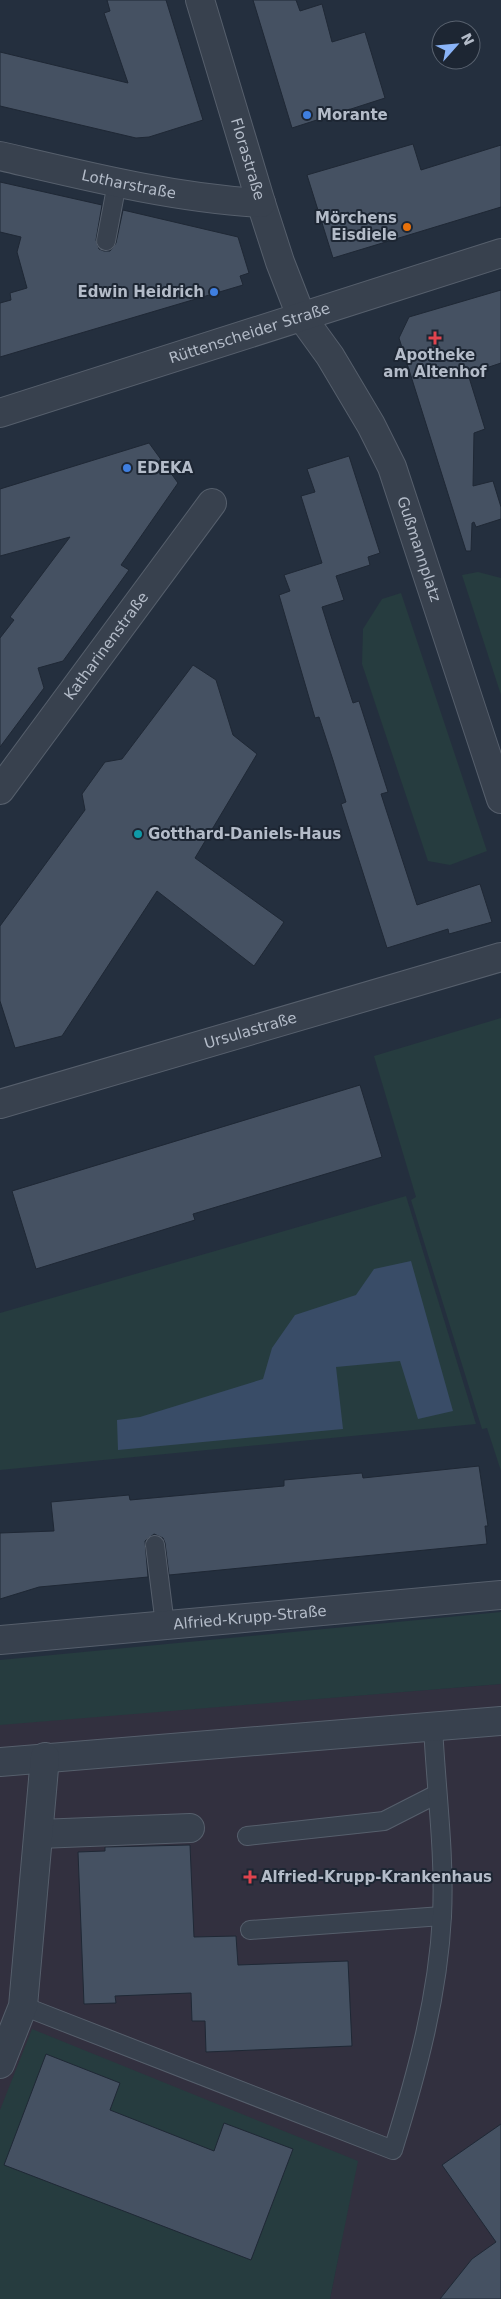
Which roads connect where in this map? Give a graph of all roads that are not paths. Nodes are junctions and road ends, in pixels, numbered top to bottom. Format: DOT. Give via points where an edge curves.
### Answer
graph roads {
  1 [pos="200,0"];
  2 [pos="0,156"];
  3 [pos="117,183"];
  4 [pos="261,203"];
  5 [pos="106,241"];
  6 [pos="501,253"];
  7 [pos="302,316"];
  8 [pos="0,413"];
  9 [pos="212,503"];
  10 [pos="0,790"];
  11 [pos="501,799"];
  12 [pos="501,957"];
  13 [pos="0,1104"];
  14 [pos="154,1545"];
  15 [pos="501,1596"];
  16 [pos="165,1625"];
  17 [pos="0,1640"];
  18 [pos="501,1721"];
  19 [pos="433,1726"];
  20 [pos="45,1757"];
  21 [pos="0,1762"];
  22 [pos="437,1794"];
  23 [pos="190,1828"];
  24 [pos="39,1834"];
  25 [pos="247,1836"];
  26 [pos="442,1916"];
  27 [pos="250,1930"];
  28 [pos="23,2006"];
  29 [pos="0,2064"];
  1 -- 4 [label="street, Florastraße"];
  2 -- 3 [label="street, Lotharstraße"];
  3 -- 4 [label="street, Lotharstraße" via="228,201"];
  3 -- 5 [label="lane"];
  4 -- 7 [label="street, Florastraße"];
  6 -- 7 [label="street, Rüttenscheider Straße"];
  7 -- 8 [label="street, Rüttenscheider Straße"];
  7 -- 11 [label="street, Gußmannplatz" via="330,356 392,467"];
  9 -- 10 [label="street, Katharinenstraße"];
  12 -- 13 [label="street, Ursulastraße"];
  14 -- 16 [label="lane"];
  15 -- 16 [label="street, Alfried-Krupp-Straße"];
  16 -- 17 [label="street, Alfried-Krupp-Straße"];
  18 -- 19 [label="street"];
  19 -- 20 [label="street"];
  19 -- 22 [label="lane"];
  20 -- 21 [label="street"];
  20 -- 24 [label="street"];
  22 -- 25 [label="lane" via="384,1821"];
  22 -- 26 [label="lane"];
  23 -- 24 [label="street"];
  24 -- 28 [label="street"];
  26 -- 27 [label="lane"];
  26 -- 28 [label="lane" via="425,2038 393,2150"];
  28 -- 29 [label="street"];
}
